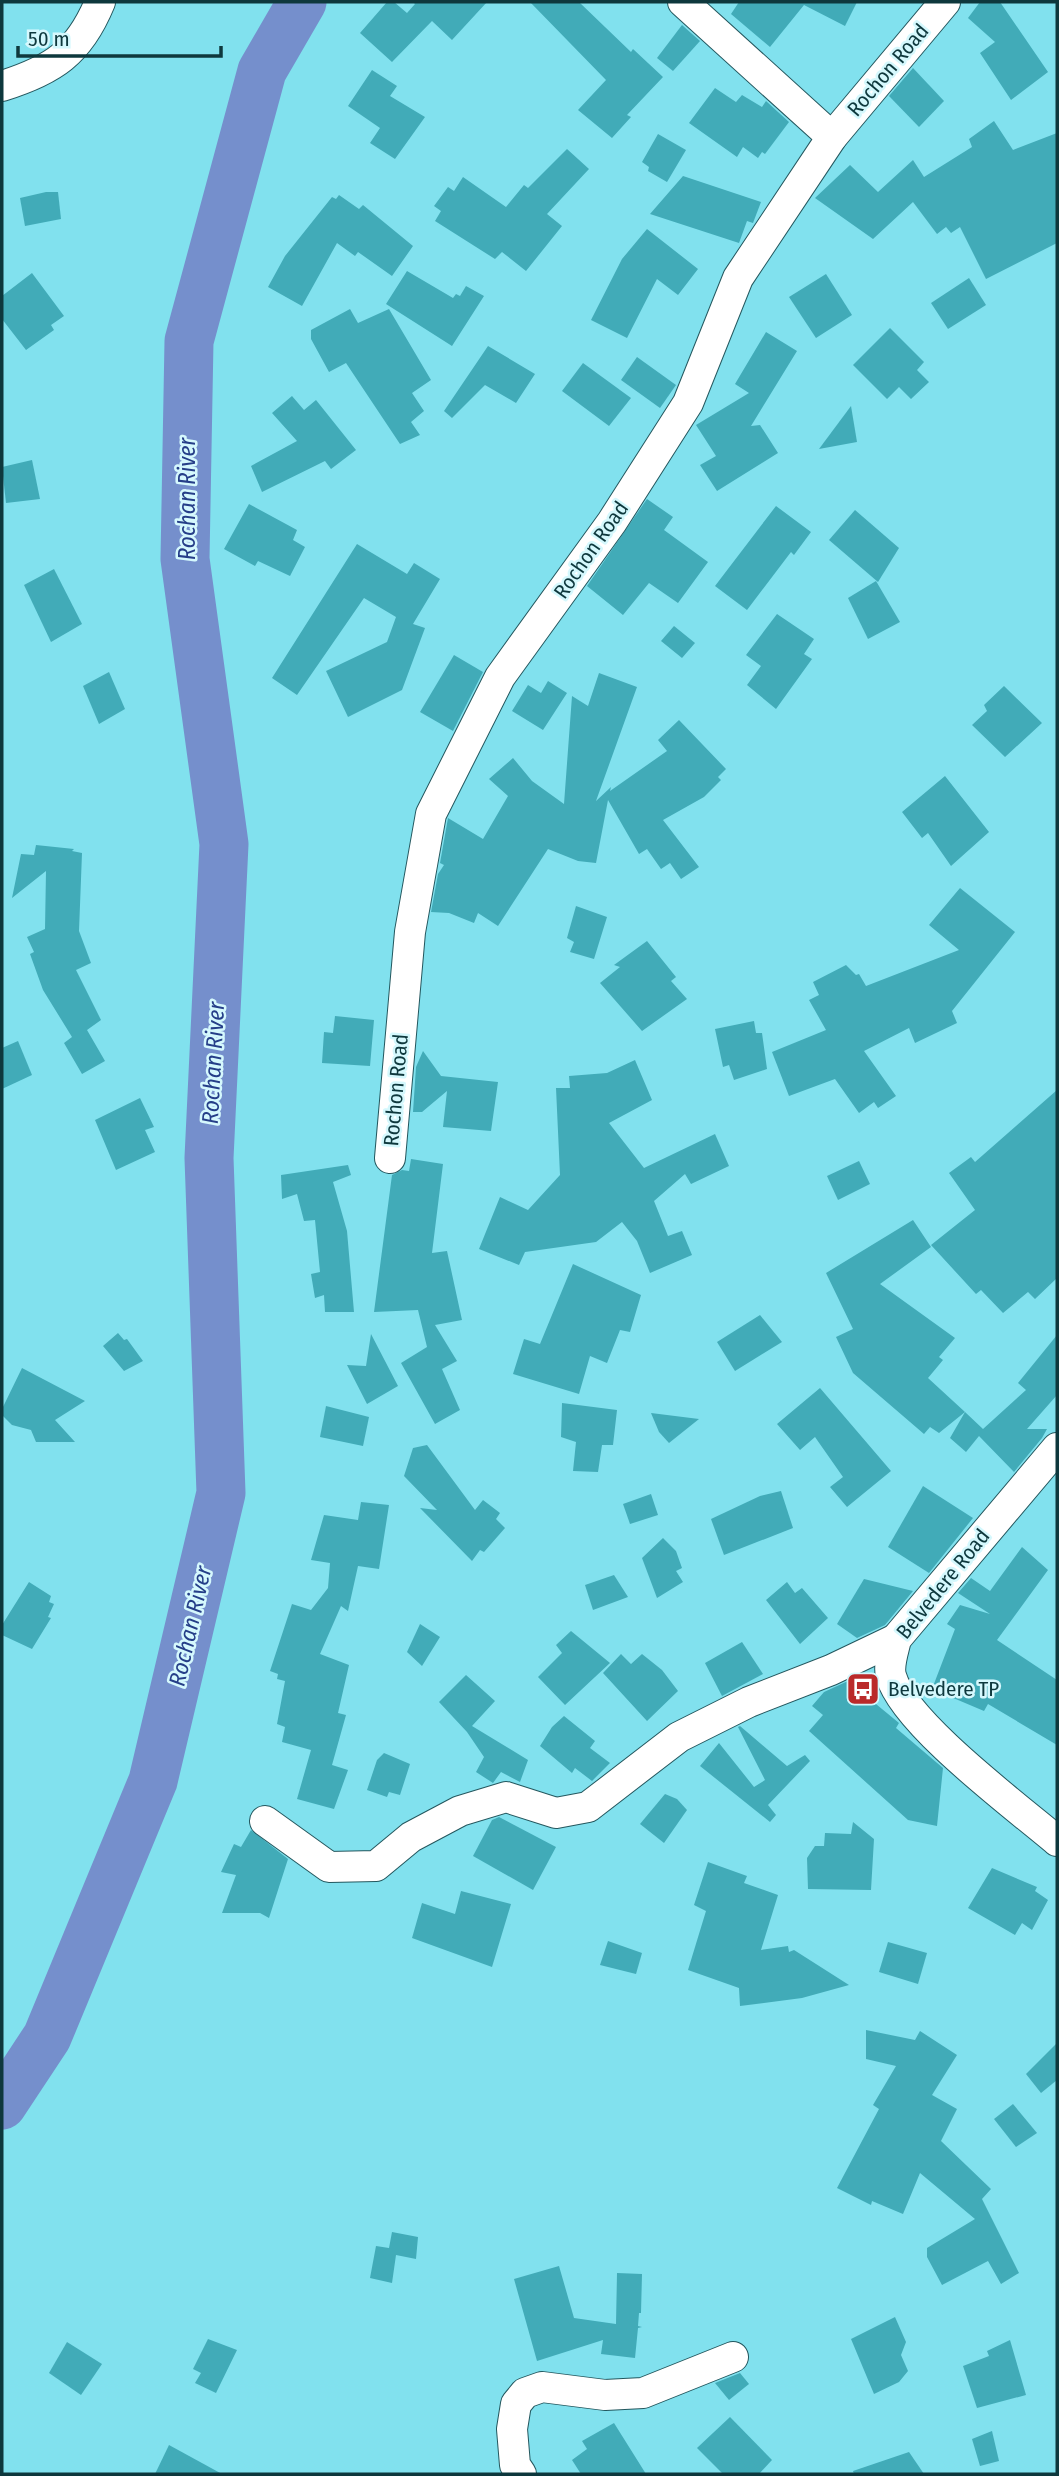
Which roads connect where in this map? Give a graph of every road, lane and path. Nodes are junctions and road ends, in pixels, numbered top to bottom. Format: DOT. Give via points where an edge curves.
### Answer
graph roads {
  1 [pos="100,2"];
  2 [pos="683,2"];
  3 [pos="945,2"];
  4 [pos="2,86"];
  5 [pos="832,137"];
  6 [pos="390,1157"];
  7 [pos="1057,1448"];
  8 [pos="895,1639"];
  9 [pos="265,1821"];
  10 [pos="1057,1841"];
  11 [pos="733,2357"];
  12 [pos="521,2474"];
  1 -- 4 [label="street" via="72,52 35,76"];
  2 -- 5 [label="street"];
  3 -- 5 [label="street, Rochon Road"];
  5 -- 6 [label="street, Rochon Road" via="738,278 688,403 612,522 500,677 431,814 410,932"];
  7 -- 8 [label="street, Belvedere Road"];
  8 -- 9 [label="street" via="679,1737 588,1807 556,1813 506,1797 447,1817 411,1837 376,1866 329,1867"];
  8 -- 10 [label="street, Belvedere Road" via="890,1673 900,1698 951,1751"];
  11 -- 12 [label="street" via="643,2393 605,2395 542,2387 525,2393 516,2404 512,2429 515,2465"];
}
